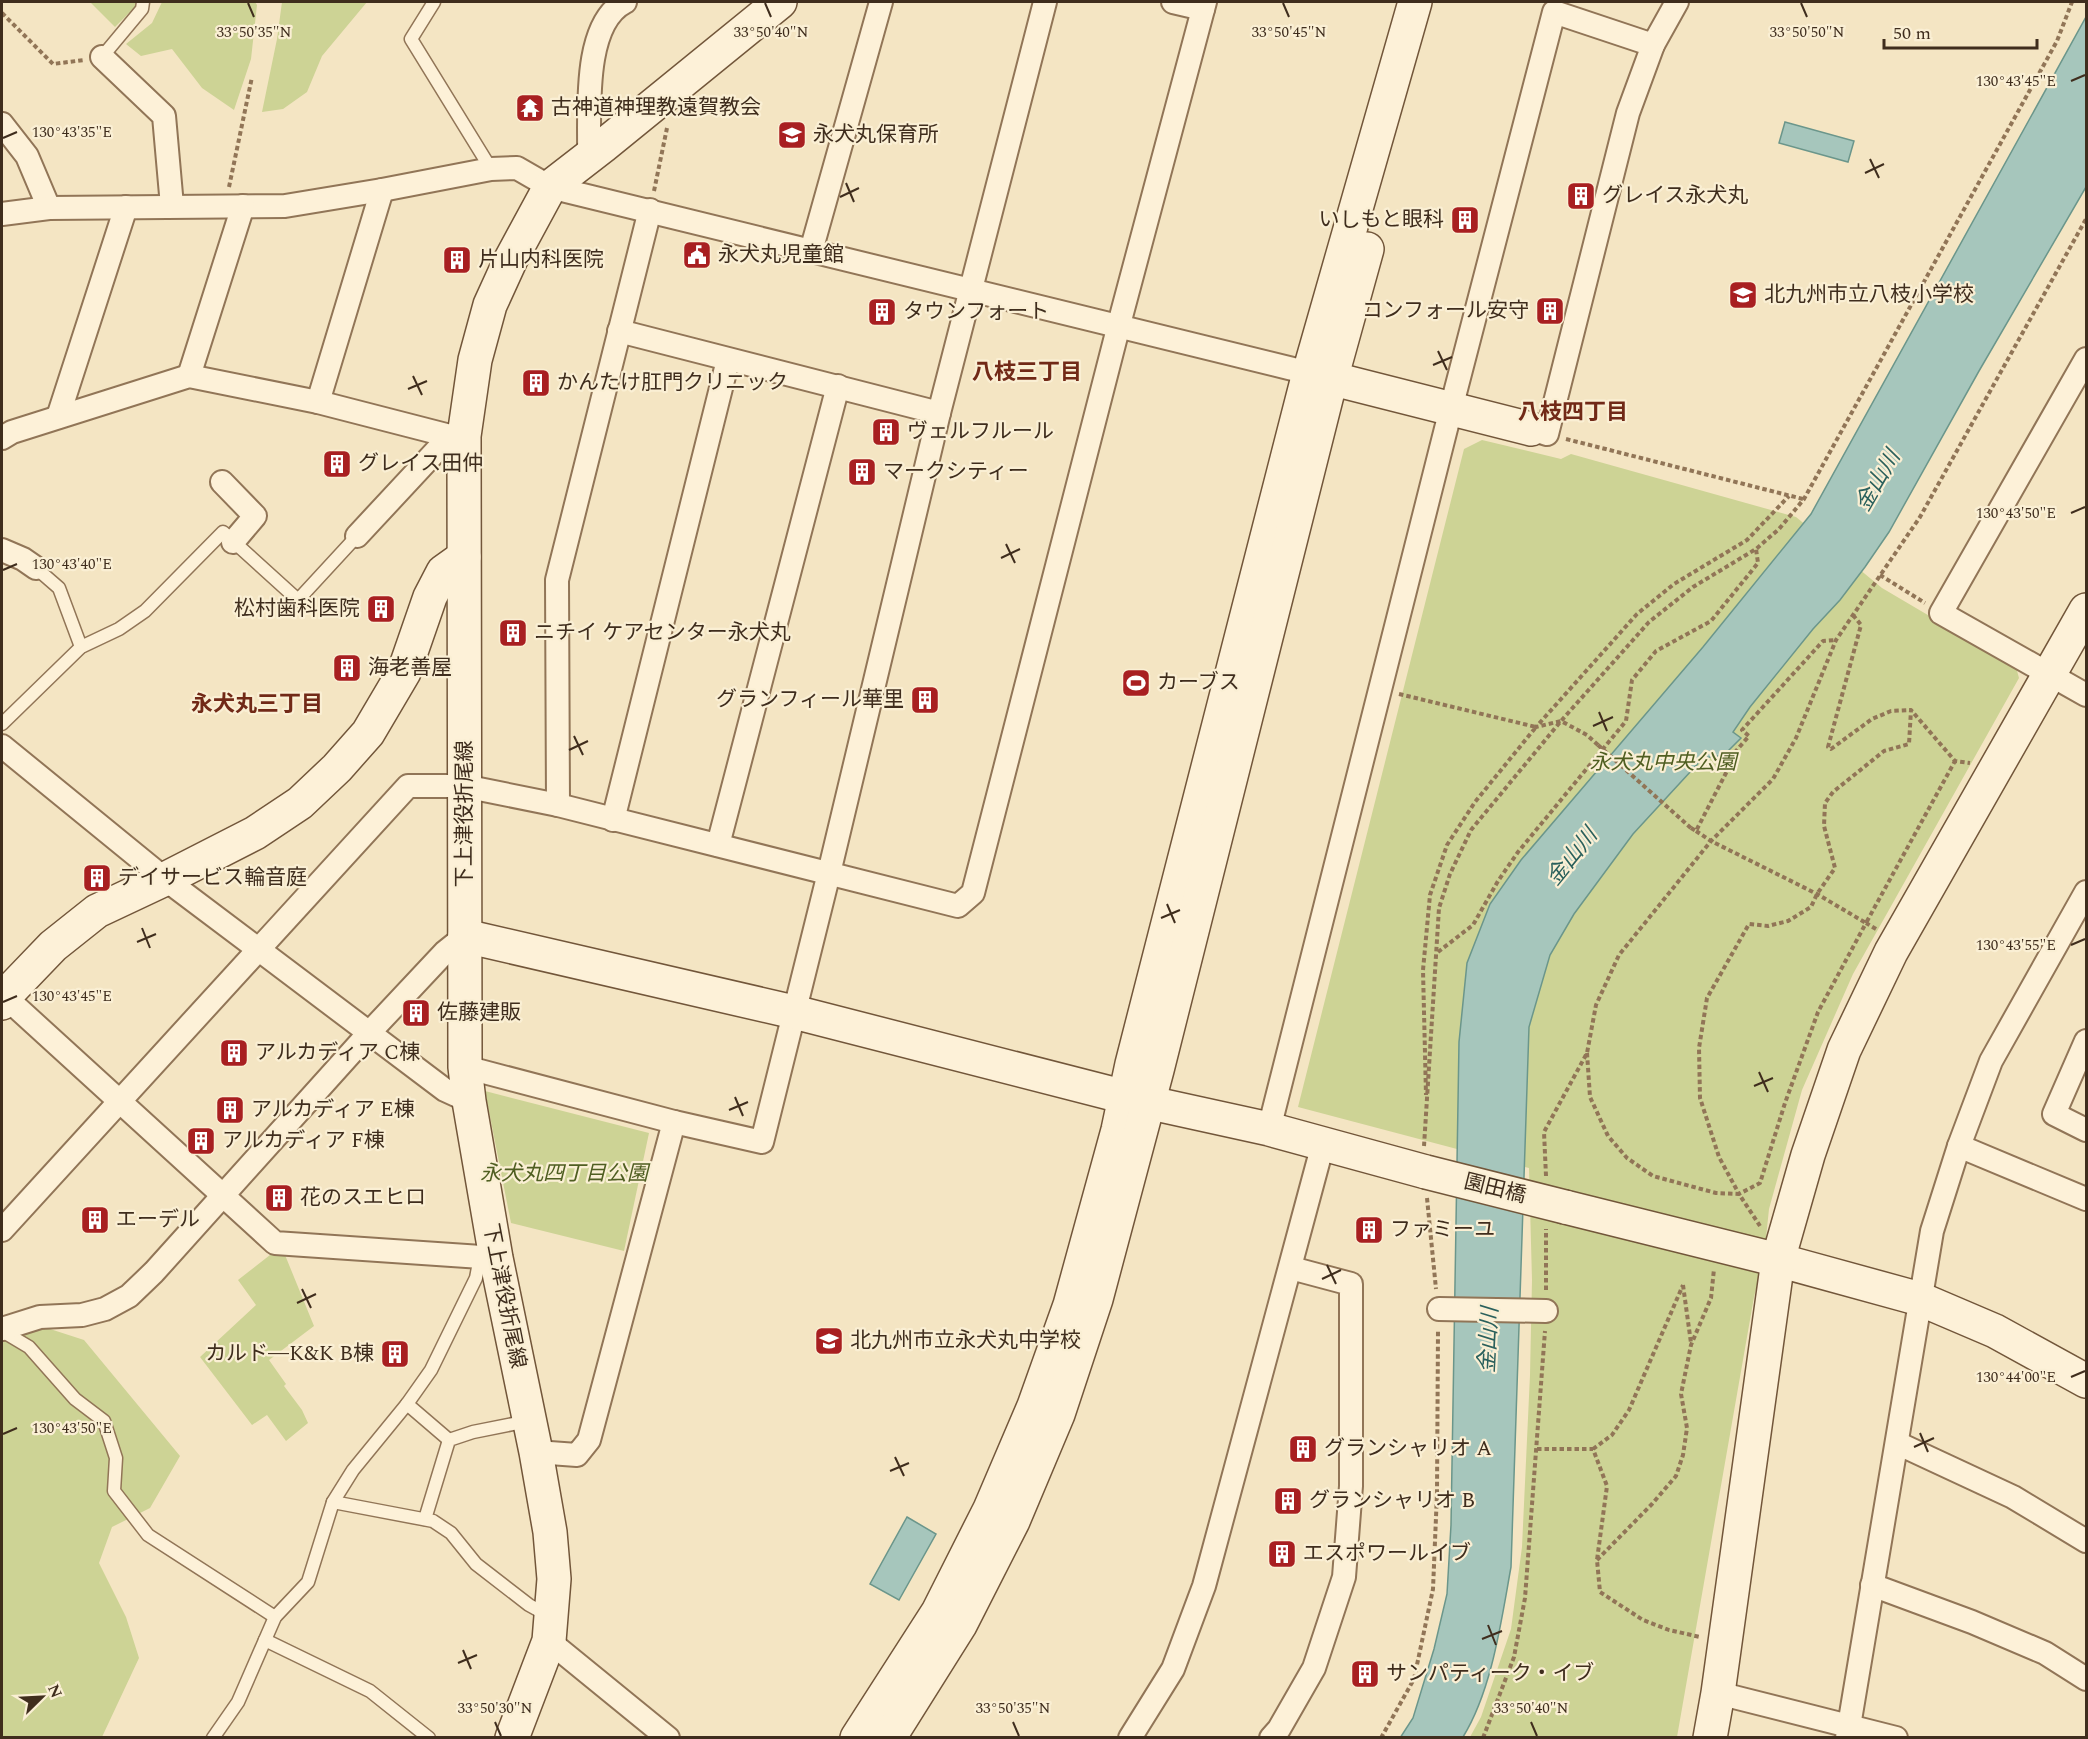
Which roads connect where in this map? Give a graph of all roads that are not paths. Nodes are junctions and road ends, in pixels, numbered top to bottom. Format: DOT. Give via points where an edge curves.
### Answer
graph roads {
  1 [pos="144,2"];
  2 [pos="434,2"];
  3 [pos="625,2"];
  4 [pos="780,2"];
  5 [pos="881,2"];
  6 [pos="1045,2"];
  7 [pos="1173,2"];
  8 [pos="1415,2"];
  9 [pos="1437,2"];
  10 [pos="1677,2"];
  11 [pos="1204,5"];
  12 [pos="1653,45"];
  13 [pos="102,57"];
  14 [pos="2,124"];
  15 [pos="589,156"];
  16 [pos="491,169"];
  17 [pos="550,187"];
  18 [pos="381,190"];
  19 [pos="172,206"];
  20 [pos="235,206"];
  21 [pos="126,207"];
  22 [pos="49,208"];
  23 [pos="650,210"];
  24 [pos="2,216"];
  25 [pos="811,251"];
  26 [pos="972,289"];
  27 [pos="1119,325"];
  28 [pos="619,331"];
  29 [pos="2086,359"];
  30 [pos="728,360"];
  31 [pos="189,376"];
  32 [pos="1320,376"];
  33 [pos="838,386"];
  34 [pos="318,402"];
  35 [pos="1451,409"];
  36 [pos="939,413"];
  37 [pos="58,417"];
  38 [pos="1539,432"];
  39 [pos="457,436"];
  40 [pos="2,438"];
  41 [pos="222,482"];
  42 [pos="357,536"];
  43 [pos="233,542"];
  44 [pos="2,550"];
  45 [pos="464,557"];
  46 [pos="36,568"];
  47 [pos="2086,610"];
  48 [pos="81,647"];
  49 [pos="2050,673"];
  50 [pos="2086,695"];
  51 [pos="2,724"];
  52 [pos="2,746"];
  53 [pos="464,786"];
  54 [pos="558,805"];
  55 [pos="613,820"];
  56 [pos="718,845"];
  57 [pos="829,873"];
  58 [pos="165,879"];
  59 [pos="2086,892"];
  60 [pos="2078,927"];
  61 [pos="465,936"];
  62 [pos="258,950"];
  63 [pos="2,998"];
  64 [pos="794,1012"];
  65 [pos="369,1033"];
  66 [pos="2086,1041"];
  67 [pos="465,1067"];
  68 [pos="1136,1099"];
  69 [pos="469,1101"];
  70 [pos="119,1102"];
  71 [pos="674,1122"];
  72 [pos="1269,1130"];
  73 [pos="2086,1130"];
  74 [pos="1323,1144"];
  75 [pos="1959,1146"];
  76 [pos="222,1195"];
  77 [pos="2086,1199"];
  78 [pos="2,1230"];
  79 [pos="488,1258"];
  80 [pos="1778,1260"];
  81 [pos="1291,1268"];
  82 [pos="1920,1299"];
  83 [pos="1438,1309"];
  84 [pos="1546,1311"];
  85 [pos="2,1330"];
  86 [pos="2086,1381"];
  87 [pos="407,1404"];
  88 [pos="529,1420"];
  89 [pos="449,1440"];
  90 [pos="1897,1443"];
  91 [pos="536,1452"];
  92 [pos="333,1502"];
  93 [pos="425,1519"];
  94 [pos="2086,1541"];
  95 [pos="1872,1585"];
  96 [pos="275,1617"];
  97 [pos="549,1629"];
  98 [pos="265,1640"];
  99 [pos="2086,1679"];
  100 [pos="1718,1693"];
  101 [pos="1848,1731"];
  102 [pos="213,1737"];
  103 [pos="429,1737"];
  104 [pos="512,1737"];
  105 [pos="668,1737"];
  106 [pos="857,1737"];
  107 [pos="889,1737"];
  108 [pos="1130,1737"];
  109 [pos="1271,1737"];
  110 [pos="1710,1737"];
  111 [pos="1896,1737"];
  1 -- 13 [label="lane"];
  2 -- 16 [label="lane" via="411,39"];
  3 -- 15 [label="street" via="618,5 597,36 591,68"];
  4 -- 15 [label="street, 下上津役折尾線"];
  5 -- 25 [label="street"];
  6 -- 26 [label="street"];
  7 -- 11 [label="street"];
  8 -- 32 [label="street"];
  9 -- 32 [label="street"];
  10 -- 12 [label="street"];
  11 -- 27 [label="street"];
  12 -- 35 [label="street" via="1554,12"];
  12 -- 38 [label="street" via="1628,113"];
  13 -- 19 [label="street" via="164,116"];
  14 -- 22 [label="street" via="27,156"];
  15 -- 17 [label="street, 下上津役折尾線"];
  16 -- 17 [label="street" via="517,168"];
  16 -- 18 [label="street"];
  17 -- 23 [label="street"];
  17 -- 39 [label="street, 下上津役折尾線" via="490,305"];
  18 -- 20 [label="street" via="285,206"];
  18 -- 34 [label="street"];
  19 -- 20 [label="street"];
  19 -- 21 [label="street"];
  20 -- 31 [label="street"];
  21 -- 22 [label="street"];
  21 -- 37 [label="street"];
  22 -- 24 [label="street"];
  23 -- 25 [label="street"];
  23 -- 28 [label="street"];
  25 -- 26 [label="street"];
  26 -- 27 [label="street"];
  26 -- 36 [label="street"];
  27 -- 32 [label="street"];
  27 -- 57 [label="street" via="973,893 958,906"];
  28 -- 30 [label="street"];
  28 -- 54 [label="street" via="557,580"];
  29 -- 49 [label="street" via="1941,612"];
  30 -- 33 [label="street"];
  30 -- 55 [label="street"];
  31 -- 34 [label="street"];
  31 -- 37 [label="street"];
  32 -- 35 [label="street"];
  32 -- 68 [label="street"];
  33 -- 36 [label="street"];
  33 -- 56 [label="street"];
  34 -- 39 [label="street"];
  35 -- 38 [label="street"];
  35 -- 72 [label="street"];
  36 -- 57 [label="street"];
  37 -- 40 [label="street"];
  39 -- 42 [label="street"];
  39 -- 45 [label="street, 下上津役折尾線"];
  41 -- 43 [label="street" via="255,516"];
  42 -- 43 [label="lane" via="298,600"];
  43 -- 48 [label="lane" via="223,532 145,611"];
  44 -- 46 [label="street"];
  45 -- 53 [label="street, 下上津役折尾線"];
  45 -- 58 [label="street" via="443,572 430,597 404,672 368,733 337,768 300,803 255,834"];
  46 -- 48 [label="lane" via="59,588"];
  47 -- 49 [label="street"];
  48 -- 51 [label="lane"];
  49 -- 50 [label="street"];
  49 -- 80 [label="street" via="1891,952 1844,1050"];
  52 -- 58 [label="street"];
  53 -- 54 [label="street"];
  53 -- 61 [label="street, 下上津役折尾線"];
  53 -- 62 [label="street" via="408,786"];
  54 -- 55 [label="street"];
  55 -- 56 [label="street"];
  56 -- 57 [label="street"];
  57 -- 64 [label="street"];
  58 -- 62 [label="street"];
  58 -- 63 [label="street" via="97,910 53,946"];
  59 -- 60 [label="street"];
  60 -- 75 [label="street" via="1991,1061"];
  61 -- 64 [label="street, 園田橋"];
  61 -- 65 [label="street"];
  61 -- 67 [label="street, 下上津役折尾線"];
  62 -- 65 [label="street"];
  62 -- 70 [label="street"];
  63 -- 70 [label="street"];
  64 -- 68 [label="street, 園田橋"];
  64 -- 71 [label="street" via="762,1142"];
  65 -- 69 [label="street" via="445,1090"];
  65 -- 76 [label="street"];
  66 -- 73 [label="street" via="2054,1113"];
  67 -- 69 [label="street, 下上津役折尾線"];
  67 -- 71 [label="street"];
  68 -- 72 [label="street, 園田橋"];
  68 -- 106 [label="street" via="1118,1130 1070,1305 1034,1406 990,1509 938,1612"];
  68 -- 107 [label="street" via="1096,1299 1058,1414 1013,1521 960,1624"];
  69 -- 79 [label="street, 下上津役折尾線"];
  70 -- 76 [label="street"];
  70 -- 78 [label="street"];
  71 -- 91 [label="street" via="589,1440 577,1455"];
  72 -- 74 [label="street, 園田橋"];
  74 -- 80 [label="street, 園田橋, bridge" via="1552,1206"];
  74 -- 81 [label="street"];
  75 -- 77 [label="street"];
  75 -- 82 [label="street" via="1932,1231"];
  76 -- 79 [label="street" via="275,1243"];
  76 -- 85 [label="street" via="129,1296 105,1309 82,1315 40,1317"];
  79 -- 87 [label="lane" via="431,1370"];
  79 -- 88 [label="street, 下上津役折尾線"];
  80 -- 82 [label="street, 園田橋"];
  80 -- 100 [label="street"];
  81 -- 108 [label="street" via="1204,1586 1173,1669"];
  81 -- 109 [label="street" via="1351,1284 1351,1486 1344,1577 1314,1668"];
  82 -- 86 [label="street, 園田橋" via="1995,1331"];
  82 -- 90 [label="street"];
  83 -- 84 [label="street"];
  85 -- 96 [label="lane" via="29,1347 75,1399 104,1421 116,1458 114,1491 148,1535"];
  87 -- 89 [label="lane"];
  87 -- 92 [label="lane" via="353,1470"];
  88 -- 89 [label="lane"];
  88 -- 91 [label="street, 下上津役折尾線"];
  89 -- 93 [label="lane"];
  90 -- 94 [label="street" via="2013,1497"];
  90 -- 95 [label="street"];
  91 -- 97 [label="street, 下上津役折尾線" via="554,1579"];
  92 -- 93 [label="lane"];
  92 -- 96 [label="lane" via="308,1582"];
  93 -- 97 [label="lane" via="451,1533 476,1564 529,1605"];
  95 -- 99 [label="street" via="2045,1653"];
  95 -- 101 [label="street"];
  96 -- 98 [label="lane"];
  97 -- 104 [label="street, 下上津役折尾線"];
  97 -- 105 [label="street"];
  98 -- 102 [label="lane" via="238,1702"];
  98 -- 103 [label="lane" via="370,1691"];
  100 -- 101 [label="street"];
  100 -- 110 [label="street"];
  101 -- 111 [label="street"];
}
